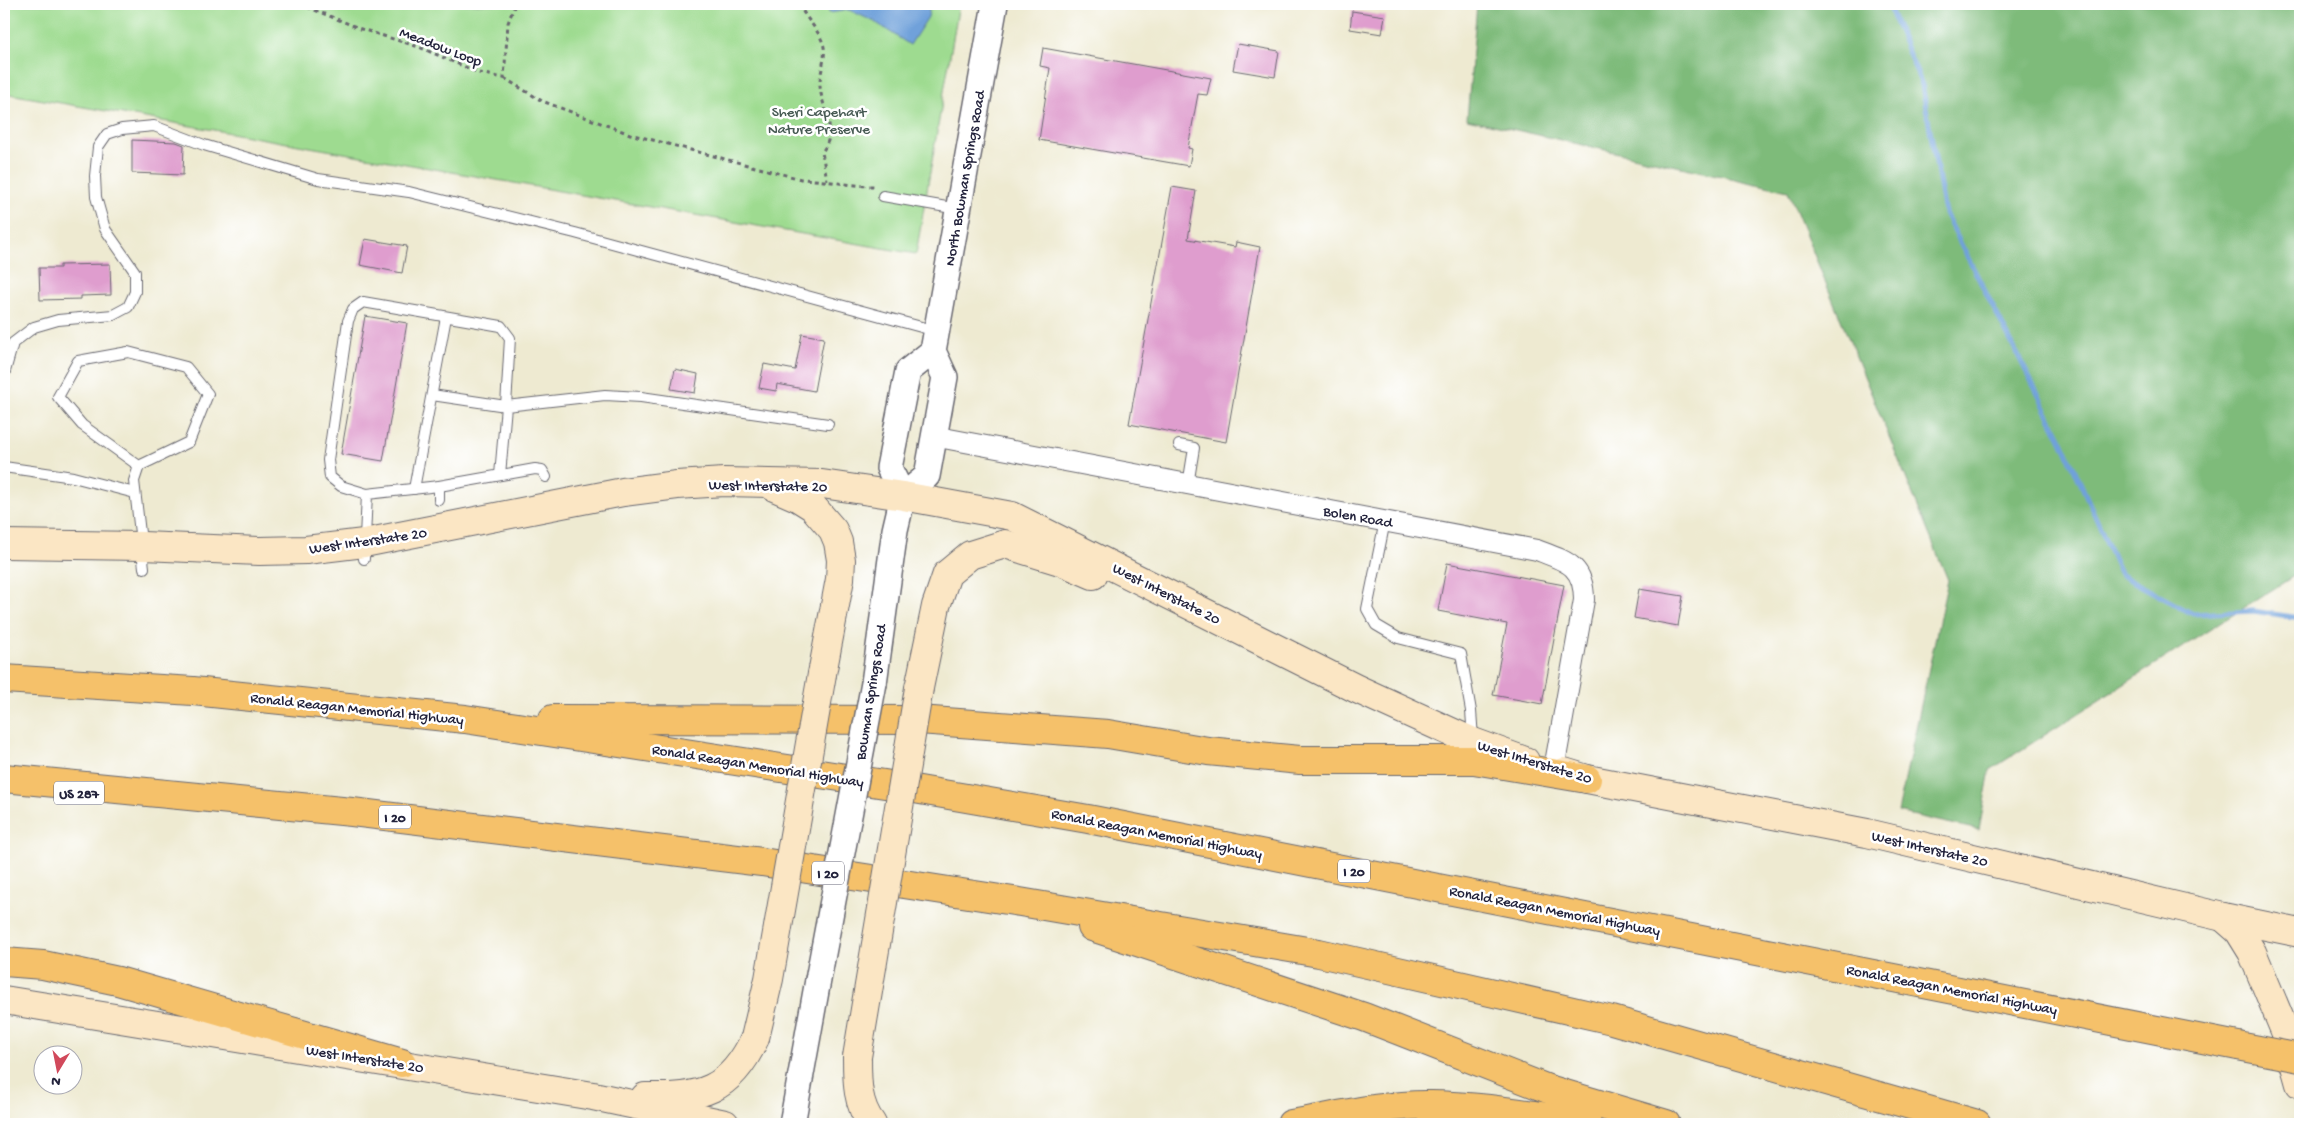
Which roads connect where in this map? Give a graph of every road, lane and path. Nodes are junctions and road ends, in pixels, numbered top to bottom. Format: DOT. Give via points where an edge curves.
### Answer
graph roads {
  1 [pos="300,4"];
  2 [pos="515,4"];
  3 [pos="799,4"];
  4 [pos="995,4"];
  5 [pos="504,78"];
  6 [pos="827,180"];
  7 [pos="882,191"];
  8 [pos="958,209"];
  9 [pos="446,317"];
  10 [pos="935,341"];
  11 [pos="4,375"];
  12 [pos="432,395"];
  13 [pos="506,406"];
  14 [pos="828,424"];
  15 [pos="934,436"];
  16 [pos="1179,445"];
  17 [pos="139,466"];
  18 [pos="4,467"];
  19 [pos="500,475"];
  20 [pos="546,477"];
  21 [pos="764,483"];
  22 [pos="1188,485"];
  23 [pos="439,486"];
  24 [pos="414,489"];
  25 [pos="135,493"];
  26 [pos="366,494"];
  27 [pos="903,496"];
  28 [pos="439,500"];
  29 [pos="1385,522"];
  30 [pos="4,544"];
  31 [pos="364,551"];
  32 [pos="143,557"];
  33 [pos="1187,604"];
  34 [pos="4,679"];
  35 [pos="465,719"];
  36 [pos="1473,742"];
  37 [pos="1554,770"];
  38 [pos="4,778"];
  39 [pos="1587,779"];
  40 [pos="4,792"];
  41 [pos="154,793"];
  42 [pos="1020,902"];
  43 [pos="2223,917"];
  44 [pos="2300,933"];
  45 [pos="4,962"];
  46 [pos="4,1000"];
  47 [pos="2300,1058"];
  48 [pos="402,1063"];
  49 [pos="2300,1084"];
  50 [pos="593,1096"];
  51 [pos="725,1124"];
  52 [pos="792,1124"];
  53 [pos="872,1124"];
  54 [pos="1291,1124"];
  55 [pos="1587,1124"];
  56 [pos="1666,1124"];
  57 [pos="1977,1124"];
  1 -- 5 [label="path, Meadow Loop" via="479,73"];
  2 -- 5 [label="path, Meadow Loop" via="508,23"];
  3 -- 6 [label="path" via="818,31 824,49 820,85 830,128 830,142 822,152"];
  4 -- 8 [label="street, North Bowman Springs Road"];
  5 -- 6 [label="path" via="542,101 630,134 783,175"];
  6 -- 7 [label="path"];
  7 -- 8 [label="lane"];
  8 -- 10 [label="street, North Bowman Springs Road"];
  9 -- 12 [label="lane"];
  9 -- 13 [label="lane" via="501,326 510,338"];
  9 -- 26 [label="lane" via="364,302 353,309 348,321 328,460 330,477 341,486"];
  10 -- 11 [label="lane" via="575,233 409,192 318,179 204,145 154,126 107,134 98,146 96,197 105,229 135,272 136,292 128,307 113,315 58,320 34,327 13,343"];
  10 -- 15 [label="street" via="945,378"];
  10 -- 27 [label="street" via="908,371 890,468"];
  12 -- 13 [label="lane"];
  12 -- 24 [label="lane"];
  13 -- 14 [label="lane" via="605,395 623,396"];
  13 -- 19 [label="lane"];
  15 -- 22 [label="street, Bolen Road"];
  15 -- 27 [label="street" via="927,476"];
  16 -- 22 [label="lane" via="1194,448"];
  17 -- 17 [label="lane" via="189,442 208,394 186,367 128,352 78,361 58,397 82,425"];
  17 -- 25 [label="lane" via="134,481"];
  18 -- 25 [label="lane" via="73,477"];
  19 -- 20 [label="lane" via="539,469"];
  19 -- 23 [label="lane"];
  21 -- 27 [label="main road, West Interstate 20" via="822,484"];
  21 -- 31 [label="main road, West Interstate 20" via="724,482 623,492"];
  21 -- 50 [label="main road, bridge" via="813,507 833,530 841,560 769,979 755,1038 744,1061 728,1079 703,1092 670,1097"];
  22 -- 29 [label="street, Bolen Road"];
  23 -- 24 [label="lane"];
  23 -- 28 [label="lane"];
  24 -- 26 [label="lane"];
  25 -- 32 [label="lane"];
  26 -- 31 [label="lane"];
  27 -- 33 [label="main road, West Interstate 20" via="1012,516"];
  27 -- 52 [label="street, Bowman Springs Road, bridge" via="895,530 874,683"];
  29 -- 36 [label="lane" via="1368,609 1376,625 1398,638 1460,654 1471,711"];
  29 -- 37 [label="street, Bolen Road" via="1537,550 1569,562 1580,576 1584,584 1584,600"];
  30 -- 32 [label="main road, West Interstate 20"];
  31 -- 32 [label="main road, West Interstate 20" via="259,551"];
  33 -- 36 [label="main road, West Interstate 20" via="1357,689"];
  33 -- 53 [label="main road, bridge" via="1126,589 1063,562 1005,544 970,555 947,574 936,606 919,688 857,1057 857,1088"];
  34 -- 35 [label="highway, Ronald Reagan Memorial Highway / I 20" via="193,692"];
  35 -- 39 [label="highway" via="920,720 1108,734 1208,751 1300,760 1474,760"];
  35 -- 47 [label="highway, Ronald Reagan Memorial Highway / I 20, bridge" via="1088,819"];
  36 -- 37 [label="main road, West Interstate 20"];
  37 -- 39 [label="main road, West Interstate 20"];
  38 -- 41 [label="highway, I 20"];
  39 -- 43 [label="main road, West Interstate 20" via="1867,832"];
  40 -- 41 [label="highway, US 287"];
  41 -- 42 [label="highway, I 20" via="606,842 762,862"];
  42 -- 56 [label="highway" via="1364,1017 1548,1089"];
  42 -- 57 [label="highway, I 20" via="1319,952 1602,1018"];
  43 -- 44 [label="main road, West Interstate 20"];
  43 -- 49 [label="main road" via="2239,931 2252,952 2284,1031"];
  45 -- 48 [label="highway" via="43,965 118,981"];
  46 -- 48 [label="main road, West Interstate 20"];
  48 -- 50 [label="main road, West Interstate 20"];
  50 -- 51 [label="main road, West Interstate 20"];
  54 -- 55 [label="highway" via="1375,1109 1431,1105"];
}
